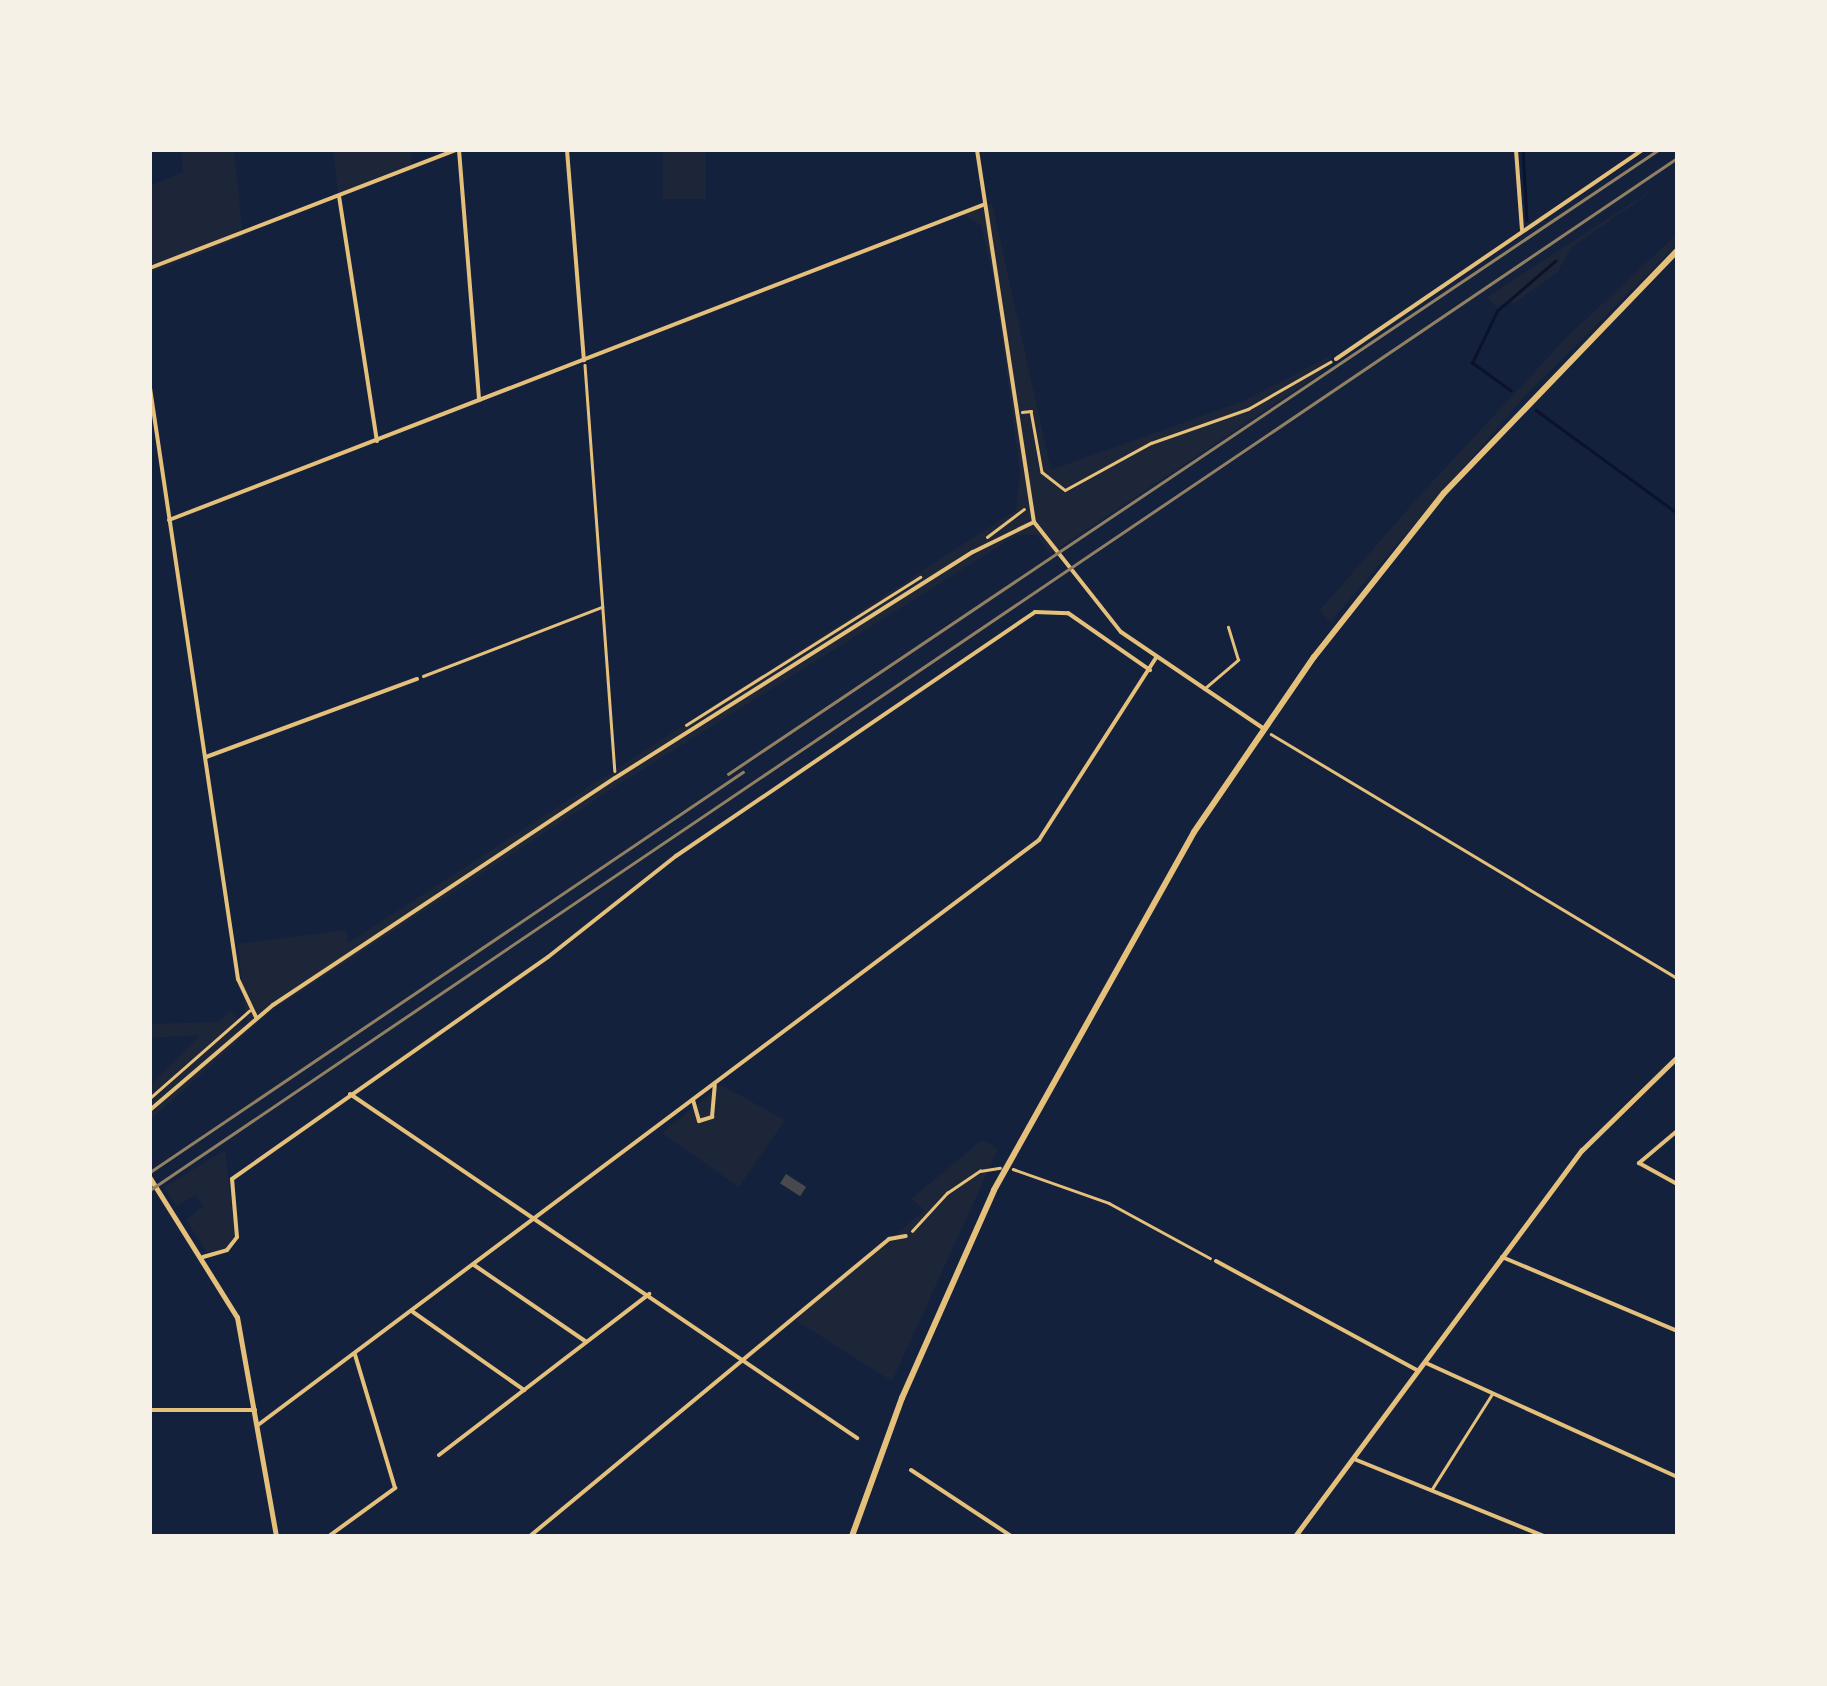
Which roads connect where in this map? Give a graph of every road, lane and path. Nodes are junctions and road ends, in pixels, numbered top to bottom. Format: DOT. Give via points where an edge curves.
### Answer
graph roads {
  1 [pos="458,150"];
  2 [pos="567,150"];
  3 [pos="977,150"];
  4 [pos="1516,150"];
  5 [pos="1642,150"];
  6 [pos="339,196"];
  7 [pos="983,205"];
  8 [pos="1522,231"];
  9 [pos="1677,251"];
  10 [pos="150,268"];
  11 [pos="1336,359"];
  12 [pos="584,360"];
  13 [pos="150,388"];
  14 [pos="479,400"];
  15 [pos="377,441"];
  16 [pos="1042,472"];
  17 [pos="170,520"];
  18 [pos="1034,522"];
  19 [pos="603,606"];
  20 [pos="1228,627"];
  21 [pos="1156,658"];
  22 [pos="1150,670"];
  23 [pos="417,679"];
  24 [pos="1202,690"];
  25 [pos="1264,730"];
  26 [pos="206,757"];
  27 [pos="615,778"];
  28 [pos="1677,978"];
  29 [pos="256,1017"];
  30 [pos="1677,1057"];
  31 [pos="715,1084"];
  32 [pos="350,1094"];
  33 [pos="693,1100"];
  34 [pos="150,1110"];
  35 [pos="1677,1132"];
  36 [pos="150,1178"];
  37 [pos="1054,1182"];
  38 [pos="1677,1184"];
  39 [pos="947,1193"];
  40 [pos="536,1218"];
  41 [pos="906,1236"];
  42 [pos="1500,1256"];
  43 [pos="203,1257"];
  44 [pos="1216,1261"];
  45 [pos="474,1265"];
  46 [pos="648,1294"];
  47 [pos="413,1312"];
  48 [pos="1677,1331"];
  49 [pos="586,1341"];
  50 [pos="355,1355"];
  51 [pos="744,1359"];
  52 [pos="1423,1362"];
  53 [pos="1416,1370"];
  54 [pos="524,1390"];
  55 [pos="1492,1393"];
  56 [pos="150,1410"];
  57 [pos="256,1410"];
  58 [pos="258,1425"];
  59 [pos="856,1438"];
  60 [pos="439,1455"];
  61 [pos="1351,1458"];
  62 [pos="911,1470"];
  63 [pos="1677,1476"];
  64 [pos="1431,1490"];
  65 [pos="274,1535"];
  66 [pos="329,1536"];
  67 [pos="530,1536"];
  68 [pos="852,1536"];
  69 [pos="1011,1536"];
  70 [pos="1294,1536"];
  71 [pos="1544,1536"];
  1 -- 6 [label="street"];
  1 -- 14 [label="street"];
  2 -- 12 [label="street"];
  3 -- 7 [label="street"];
  4 -- 8 [label="street"];
  5 -- 8 [label="street"];
  6 -- 10 [label="street"];
  6 -- 15 [label="street"];
  7 -- 12 [label="street"];
  7 -- 18 [label="street" via="1008,323"];
  8 -- 11 [label="street"];
  9 -- 25 [label="main road" via="1444,493"];
  11 -- 16 [label="path" via="1248,409 1151,443 1065,490"];
  12 -- 14 [label="street"];
  12 -- 19 [label="path"];
  13 -- 17 [label="street"];
  14 -- 15 [label="street"];
  15 -- 17 [label="street"];
  17 -- 26 [label="street"];
  18 -- 21 [label="street" via="1051,536 1103,614"];
  18 -- 27 [label="street" via="973,552"];
  19 -- 23 [label="path"];
  19 -- 27 [label="path"];
  20 -- 24 [label="lane" via="1238,660"];
  21 -- 22 [label="street"];
  21 -- 24 [label="street"];
  22 -- 31 [label="street" via="1040,838"];
  22 -- 32 [label="street" via="1068,613 1036,612 676,856"];
  23 -- 26 [label="street"];
  24 -- 25 [label="street"];
  25 -- 28 [label="path"];
  25 -- 68 [label="main road" via="1194,832 994,1190 902,1398"];
  26 -- 29 [label="street" via="238,979"];
  27 -- 29 [label="street"];
  29 -- 34 [label="street"];
  30 -- 42 [label="street" via="1594,1137"];
  31 -- 33 [label="street"];
  31 -- 33 [label="street" via="712,1117 698,1121"];
  32 -- 40 [label="street"];
  32 -- 43 [label="street" via="232,1179 237,1237 227,1250"];
  33 -- 40 [label="street"];
  35 -- 38 [label="street" via="1639,1164"];
  36 -- 43 [label="street"];
  37 -- 44 [label="path"];
  39 -- 41 [label="path"];
  40 -- 45 [label="street"];
  40 -- 46 [label="street"];
  41 -- 51 [label="street" via="889,1239"];
  42 -- 48 [label="street"];
  42 -- 52 [label="street"];
  43 -- 57 [label="street" via="237,1317"];
  44 -- 53 [label="street"];
  45 -- 47 [label="street"];
  45 -- 49 [label="street"];
  46 -- 49 [label="street"];
  46 -- 51 [label="street"];
  47 -- 50 [label="street"];
  47 -- 54 [label="street"];
  49 -- 54 [label="street"];
  50 -- 58 [label="street"];
  50 -- 66 [label="street" via="395,1488"];
  51 -- 59 [label="street"];
  51 -- 67 [label="street"];
  52 -- 53 [label="street"];
  52 -- 55 [label="street"];
  53 -- 61 [label="street"];
  54 -- 60 [label="street"];
  55 -- 63 [label="street"];
  55 -- 64 [label="lane"];
  56 -- 57 [label="street"];
  57 -- 58 [label="street"];
  58 -- 65 [label="street"];
  61 -- 64 [label="street"];
  61 -- 70 [label="street"];
  62 -- 69 [label="street"];
  64 -- 71 [label="street"];
}
